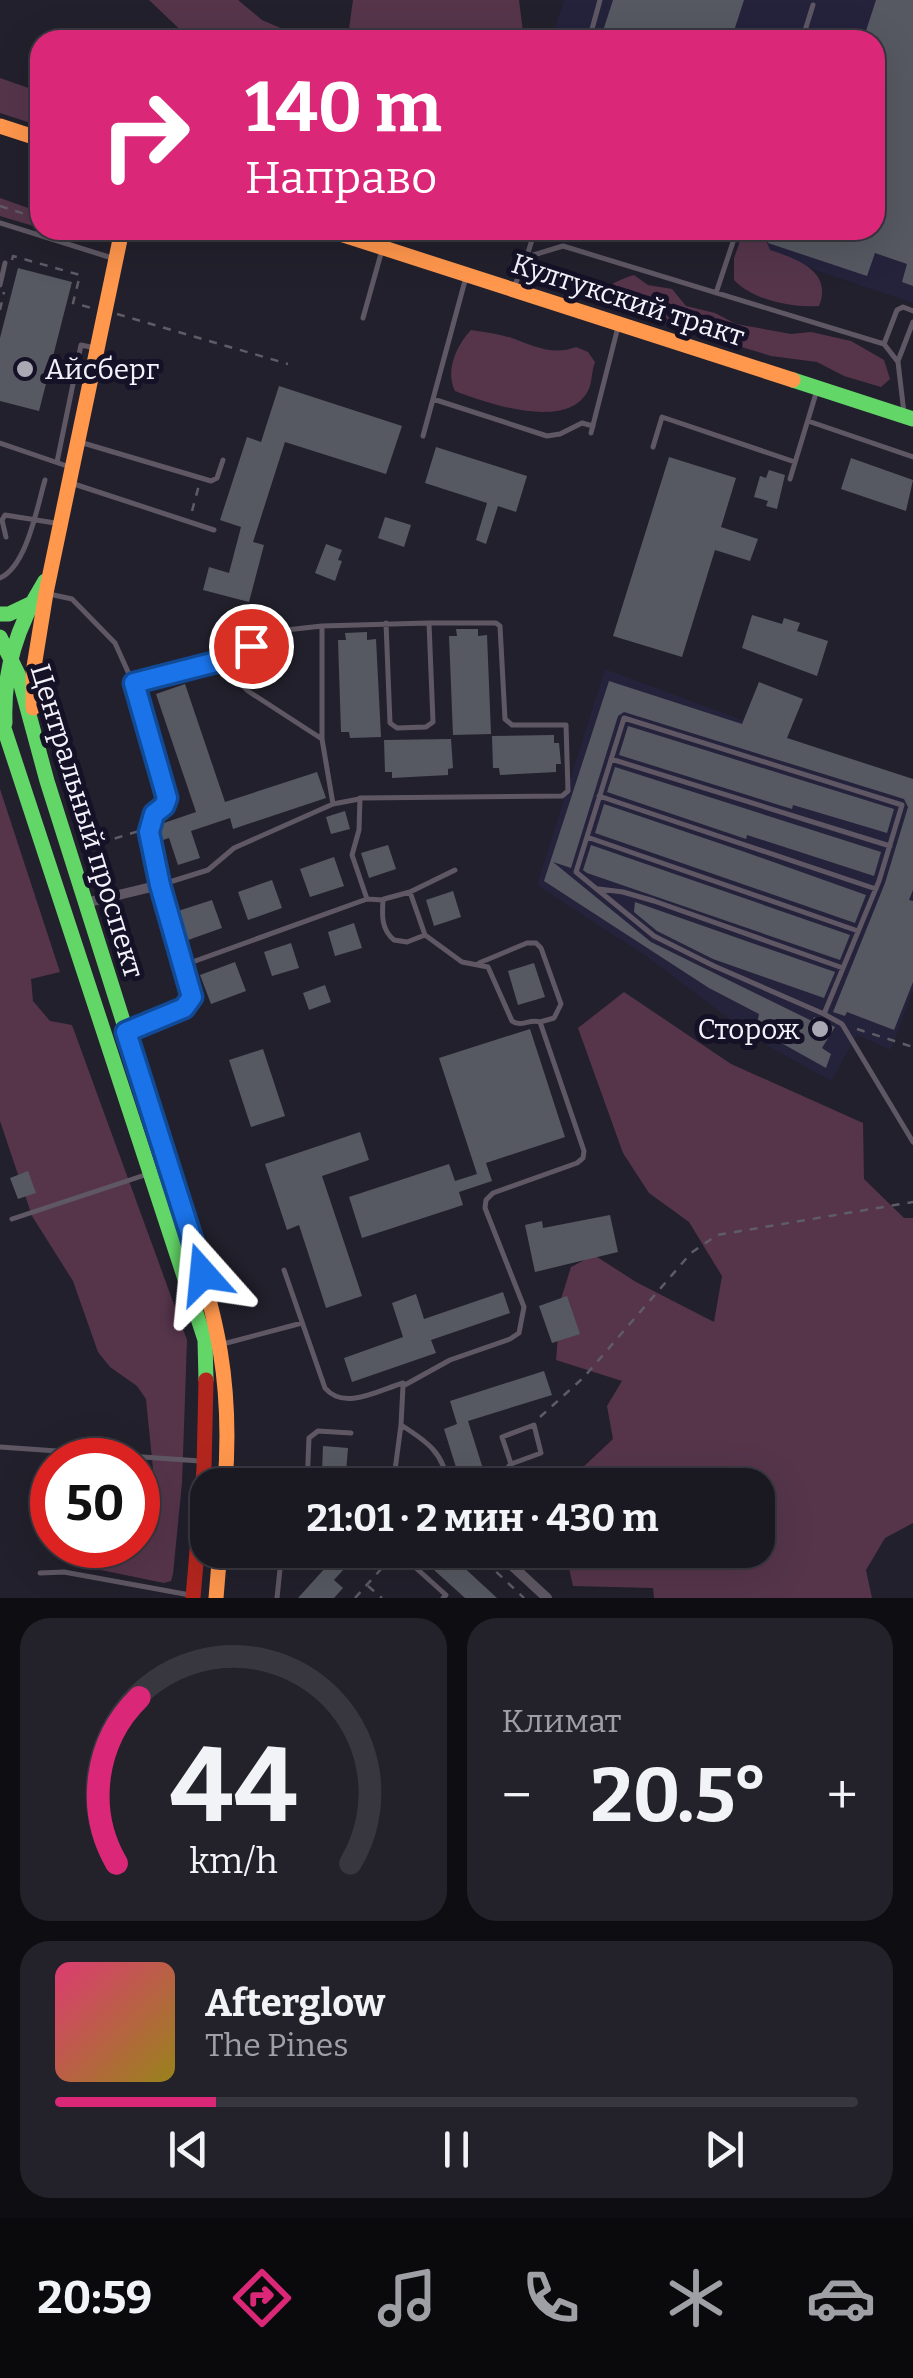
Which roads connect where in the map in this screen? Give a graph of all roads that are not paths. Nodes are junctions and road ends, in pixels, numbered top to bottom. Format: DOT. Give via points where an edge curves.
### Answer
graph roads {
  1 [pos="600,0"];
  2 [pos="814,5"];
  3 [pos="592,30"];
  4 [pos="805,30"];
  5 [pos="0,126"];
  6 [pos="30,136"];
  7 [pos="1,225"];
  8 [pos="30,234"];
  9 [pos="52,240"];
  10 [pos="120,240"];
  11 [pos="360,240"];
  12 [pos="532,240"];
  13 [pos="735,240"];
  14 [pos="383,247"];
  15 [pos="527,256"];
  16 [pos="116,259"];
  17 [pos="5,264"];
  18 [pos="467,274"];
  19 [pos="0,285"];
  20 [pos="513,290"];
  21 [pos="716,293"];
  22 [pos="913,311"];
  23 [pos="363,318"];
  24 [pos="913,322"];
  25 [pos="619,324"];
  26 [pos="884,344"];
  27 [pos="98,349"];
  28 [pos="898,362"];
  29 [pos="818,388"];
  30 [pos="433,398"];
  31 [pos="909,418"];
  32 [pos="808,421"];
  33 [pos="423,436"];
  34 [pos="0,442"];
  35 [pos="80,442"];
  36 [pos="653,447"];
  37 [pos="913,457"];
  38 [pos="223,460"];
  39 [pos="57,462"];
  40 [pos="795,462"];
  41 [pos="73,476"];
  42 [pos="790,479"];
  43 [pos="45,480"];
  44 [pos="33,518"];
  45 [pos="63,524"];
  46 [pos="214,530"];
  47 [pos="6,536"];
  48 [pos="50,572"];
  49 [pos="0,578"];
  50 [pos="46,593"];
  51 [pos="30,604"];
  52 [pos="0,614"];
  53 [pos="386,622"];
  54 [pos="428,623"];
  55 [pos="322,626"];
  56 [pos="0,637"];
  57 [pos="9,654"];
  58 [pos="216,662"];
  59 [pos="134,683"];
  60 [pos="3,724"];
  61 [pos="33,727"];
  62 [pos="322,739"];
  63 [pos="611,759"];
  64 [pos="599,796"];
  65 [pos="360,798"];
  66 [pos="333,804"];
  67 [pos="586,837"];
  68 [pos="890,846"];
  69 [pos="455,870"];
  70 [pos="160,885"];
  71 [pos="596,889"];
  72 [pos="876,889"];
  73 [pos="410,892"];
  74 [pos="366,900"];
  75 [pos="383,900"];
  76 [pos="85,904"];
  77 [pos="858,931"];
  78 [pos="425,935"];
  79 [pos="478,964"];
  80 [pos="183,966"];
  81 [pos="843,968"];
  82 [pos="824,1014"];
  83 [pos="540,1022"];
  84 [pos="126,1032"];
  85 [pos="913,1142"];
  86 [pos="151,1173"];
  87 [pos="12,1219"];
  88 [pos="284,1270"];
  89 [pos="302,1323"];
  90 [pos="222,1344"];
  91 [pos="406,1382"];
  92 [pos="400,1425"];
  93 [pos="351,1433"];
  94 [pos="0,1447"];
  95 [pos="203,1461"];
  96 [pos="511,1464"];
  97 [pos="203,1468"];
  98 [pos="227,1468"];
  99 [pos="307,1468"];
  100 [pos="394,1468"];
  101 [pos="444,1468"];
  102 [pos="507,1468"];
  103 [pos="196,1568"];
  104 [pos="218,1568"];
  105 [pos="280,1568"];
  106 [pos="415,1568"];
  107 [pos="515,1568"];
  108 [pos="40,1572"];
  109 [pos="193,1597"];
  110 [pos="446,1597"];
  111 [pos="216,1598"];
  112 [pos="277,1598"];
  113 [pos="548,1598"];
  1 -- 3 [label="lane"];
  2 -- 4 [label="lane"];
  5 -- 6 [label="main road"];
  7 -- 8 [label="lane"];
  9 -- 16 [label="lane"];
  10 -- 16 [label="main road"];
  11 -- 14 [label="main road, Култукский тракт"];
  12 -- 15 [label="lane"];
  13 -- 21 [label="lane"];
  14 -- 18 [label="main road, Култукский тракт"];
  14 -- 23 [label="lane"];
  15 -- 20 [label="lane"];
  15 -- 21 [label="lane" via="563,246"];
  16 -- 27 [label="main road"];
  17 -- 19 [label="lane"];
  18 -- 20 [label="main road, Култукский тракт"];
  18 -- 30 [label="lane"];
  20 -- 25 [label="main road, Култукский тракт"];
  21 -- 26 [label="lane"];
  22 -- 26 [label="lane" via="897,310"];
  24 -- 28 [label="lane"];
  25 -- 29 [label="main road, Култукский тракт"];
  25 -- 30 [label="lane" via="592,429 582,423 547,436"];
  26 -- 28 [label="lane"];
  27 -- 35 [label="main road"];
  27 -- 39 [label="lane" via="81,346"];
  28 -- 31 [label="lane"];
  29 -- 31 [label="main road, Култукский тракт"];
  29 -- 32 [label="lane"];
  30 -- 33 [label="lane"];
  32 -- 37 [label="lane"];
  32 -- 40 [label="lane"];
  34 -- 39 [label="lane"];
  35 -- 38 [label="lane" via="211,482"];
  35 -- 41 [label="main road"];
  36 -- 40 [label="lane" via="662,417"];
  39 -- 41 [label="lane"];
  40 -- 42 [label="lane"];
  41 -- 45 [label="main road"];
  41 -- 46 [label="lane"];
  43 -- 44 [label="lane"];
  44 -- 45 [label="lane"];
  44 -- 47 [label="lane" via="2,517"];
  44 -- 49 [label="lane" via="19,562"];
  45 -- 48 [label="main road"];
  48 -- 50 [label="main road"];
  48 -- 51 [label="main road, Центральный проспект"];
  50 -- 59 [label="lane" via="72,599 115,643"];
  50 -- 61 [label="main road" via="33,673"];
  51 -- 52 [label="main road"];
  51 -- 57 [label="main road, Центральный проспект"];
  53 -- 54 [label="lane"];
  53 -- 54 [label="lane" via="390,723 397,728 433,722"];
  53 -- 55 [label="lane"];
  54 -- 65 [label="lane" via="500,626 505,719 566,725 568,792"];
  55 -- 58 [label="lane" via="286,630"];
  55 -- 62 [label="lane"];
  56 -- 57 [label="main road, Центральный проспект"];
  57 -- 60 [label="main road, Центральный проспект" via="2,675"];
  57 -- 61 [label="main road, Центральный проспект"];
  58 -- 59 [label="lane"];
  58 -- 62 [label="lane"];
  59 -- 70 [label="lane" via="167,798 150,827"];
  60 -- 86 [label="main road, Центральный проспект"];
  61 -- 76 [label="main road, Центральный проспект"];
  62 -- 66 [label="lane"];
  63 -- 64 [label="lane"];
  63 -- 68 [label="lane"];
  63 -- 68 [label="lane" via="624,718 902,806"];
  64 -- 67 [label="lane"];
  64 -- 72 [label="lane"];
  65 -- 66 [label="lane"];
  65 -- 74 [label="lane" via="352,855"];
  66 -- 70 [label="lane" via="234,848 208,870"];
  67 -- 71 [label="lane" via="576,872"];
  67 -- 77 [label="lane"];
  68 -- 72 [label="lane"];
  69 -- 73 [label="lane"];
  70 -- 76 [label="street"];
  70 -- 80 [label="street"];
  71 -- 81 [label="lane" via="654,901"];
  71 -- 82 [label="lane" via="654,936"];
  72 -- 77 [label="lane"];
  73 -- 75 [label="lane"];
  73 -- 78 [label="lane"];
  74 -- 75 [label="lane"];
  74 -- 80 [label="lane"];
  75 -- 78 [label="lane" via="385,930 394,940"];
  76 -- 84 [label="main road, Центральный проспект"];
  77 -- 81 [label="lane"];
  78 -- 79 [label="lane" via="462,962"];
  79 -- 83 [label="lane" via="488,967 512,1022"];
  79 -- 83 [label="lane" via="536,943 561,1004 554,1018"];
  80 -- 84 [label="street" via="190,1003"];
  81 -- 82 [label="lane"];
  82 -- 85 [label="lane" via="842,1024"];
  83 -- 91 [label="lane" via="584,1151 576,1163 486,1200 524,1308 522,1327 510,1339"];
  84 -- 90 [label="main road, Центральный проспект"];
  86 -- 87 [label="lane"];
  86 -- 95 [label="main road, Центральный проспект" via="205,1340"];
  88 -- 89 [label="lane"];
  89 -- 90 [label="lane"];
  89 -- 91 [label="lane" via="324,1388 338,1400"];
  90 -- 98 [label="main road, Центральный проспект"];
  91 -- 92 [label="lane"];
  92 -- 100 [label="lane"];
  92 -- 101 [label="lane" via="426,1442"];
  93 -- 99 [label="lane" via="318,1431 308,1438"];
  94 -- 95 [label="lane"];
  95 -- 97 [label="main road, Центральный проспект"];
  96 -- 96 [label="lane" via="542,1452 534,1425 502,1437"];
  96 -- 102 [label="lane"];
  103 -- 109 [label="main road, Центральный проспект"];
  104 -- 111 [label="main road"];
  105 -- 112 [label="lane"];
  106 -- 110 [label="lane"];
  107 -- 113 [label="street"];
  108 -- 109 [label="lane"];
}
